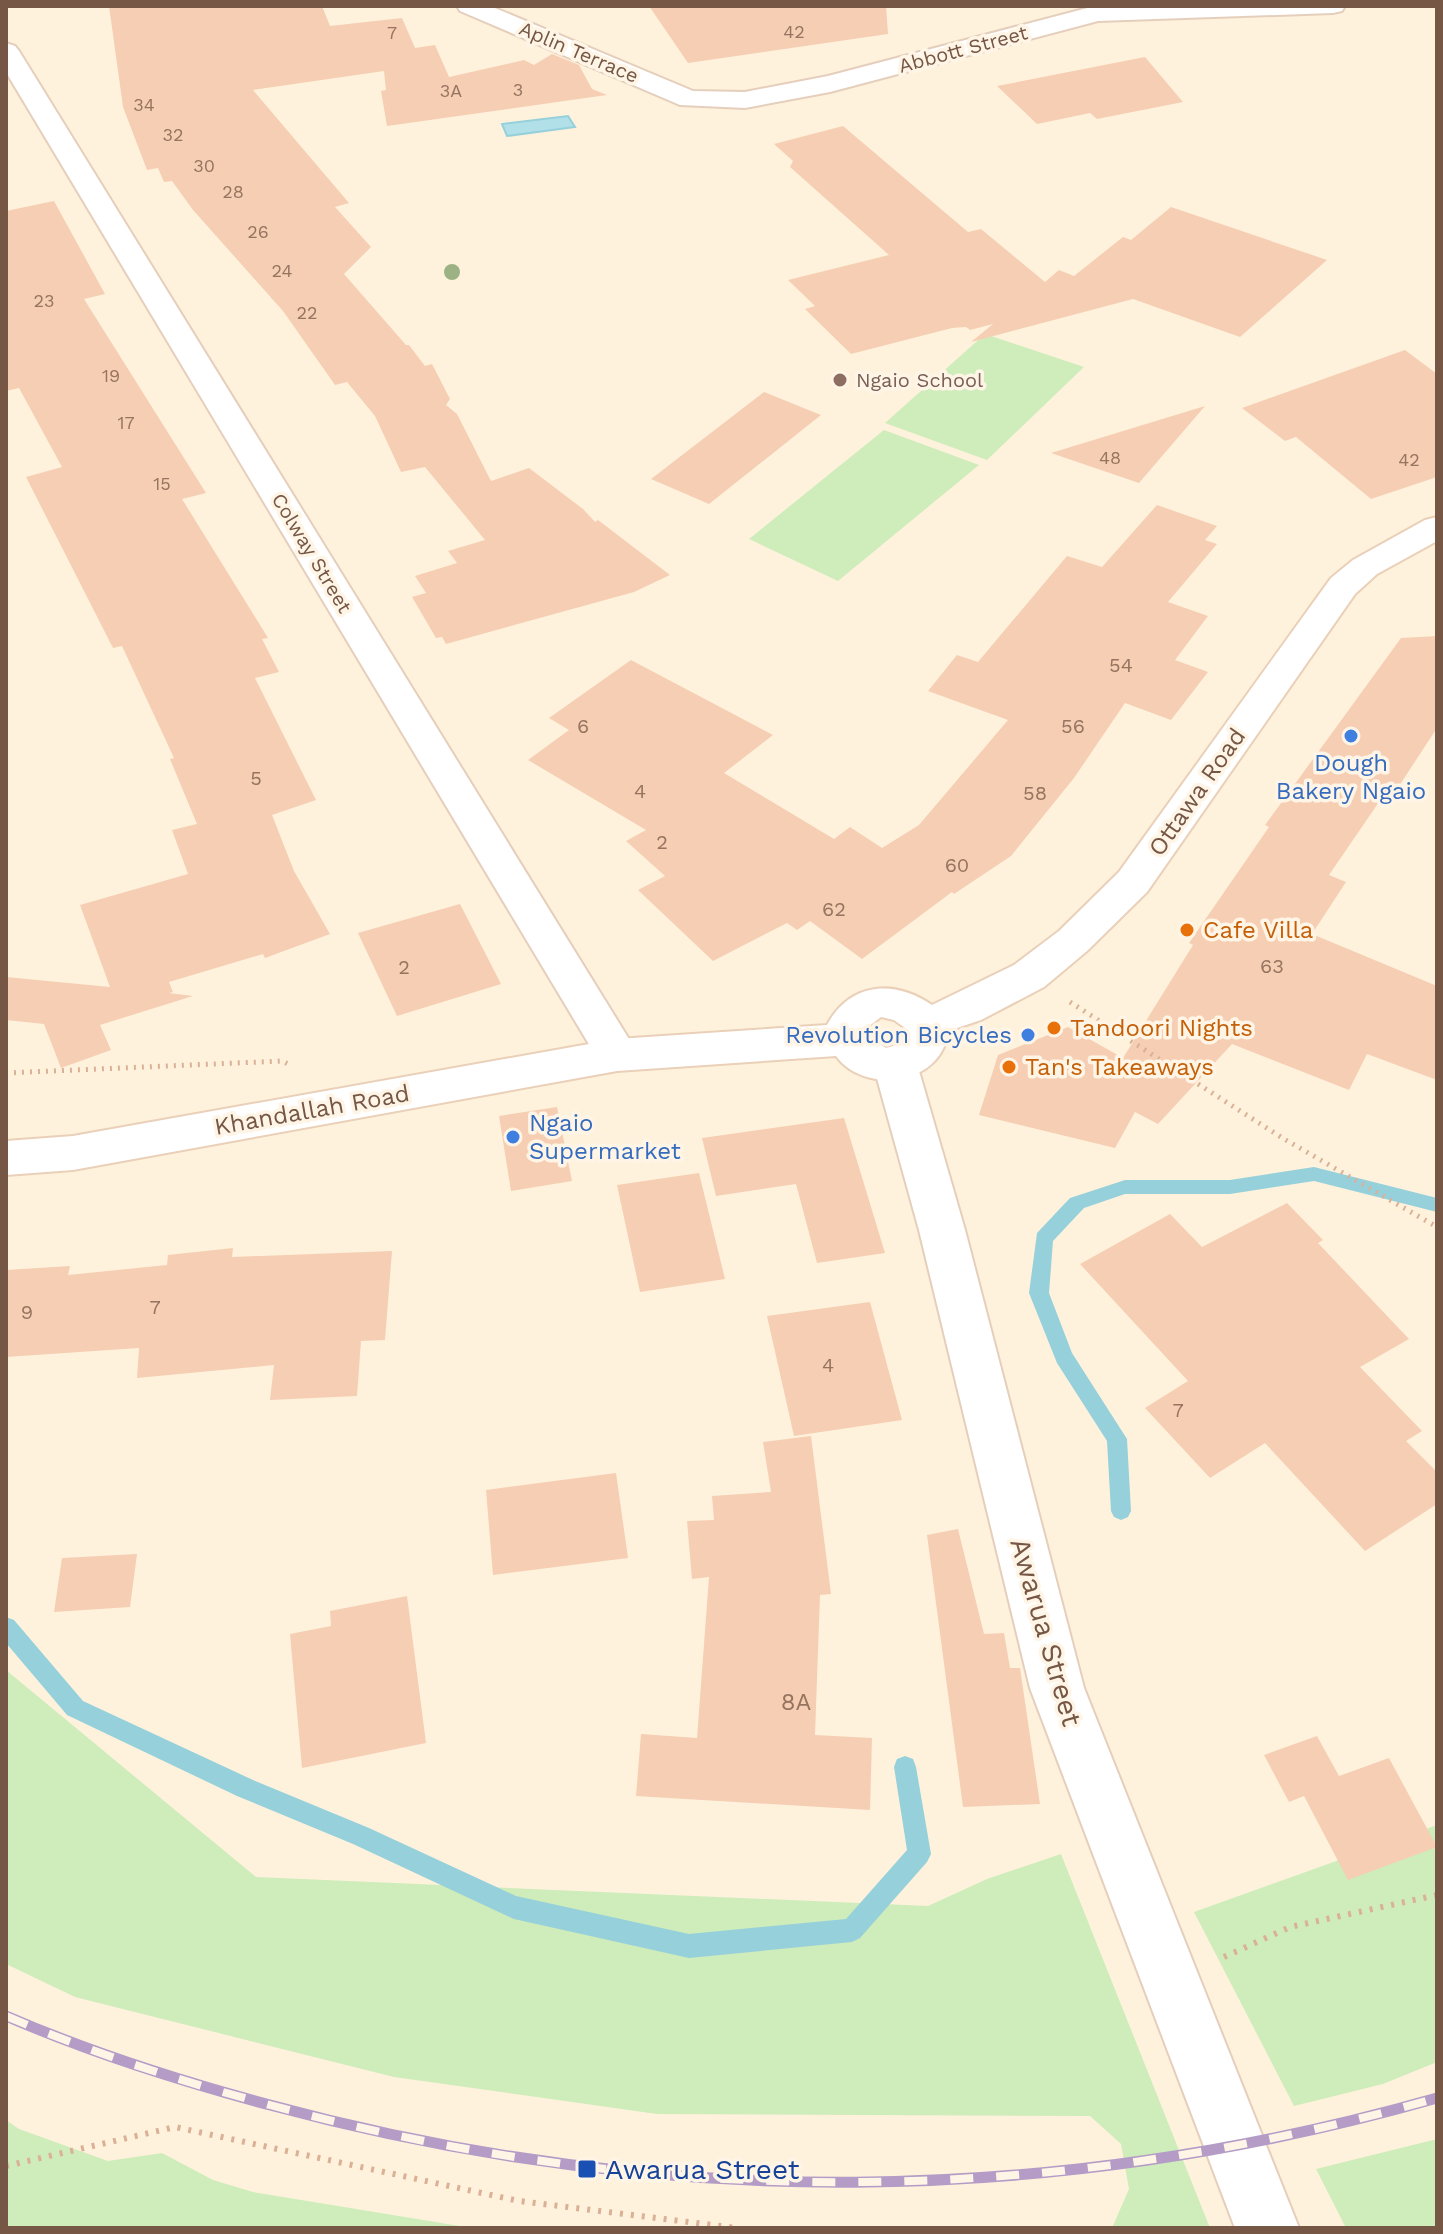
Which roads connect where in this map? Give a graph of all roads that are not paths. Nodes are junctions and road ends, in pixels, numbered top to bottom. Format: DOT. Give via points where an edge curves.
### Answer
graph roads {
  1 [pos="469,6"];
  2 [pos="1333,6"];
  3 [pos="6,51"];
  4 [pos="689,99"];
  5 [pos="1437,527"];
  6 [pos="926,1023"];
  7 [pos="847,1039"];
  8 [pos="617,1055"];
  9 [pos="895,1064"];
  10 [pos="6,1158"];
  11 [pos="1267,2228"];
  1 -- 4 [label="street, Aplin Terrace"];
  2 -- 4 [label="street, Abbott Street" via="1097,13 830,84 745,100"];
  3 -- 8 [label="street, Colway Street"];
  5 -- 6 [label="street, Ottawa Road" via="1365,567 1343,586 1133,882 1073,941 1029,976"];
  6 -- 7 [label="street" via="908,1007 881,1002 857,1011 846,1029"];
  6 -- 9 [label="street" via="929,1034 921,1053"];
  7 -- 8 [label="street"];
  7 -- 9 [label="street" via="860,1055"];
  8 -- 10 [label="street, Khandallah Road" via="73,1153"];
  9 -- 11 [label="street, Awarua Street" via="1057,1688"];
}
